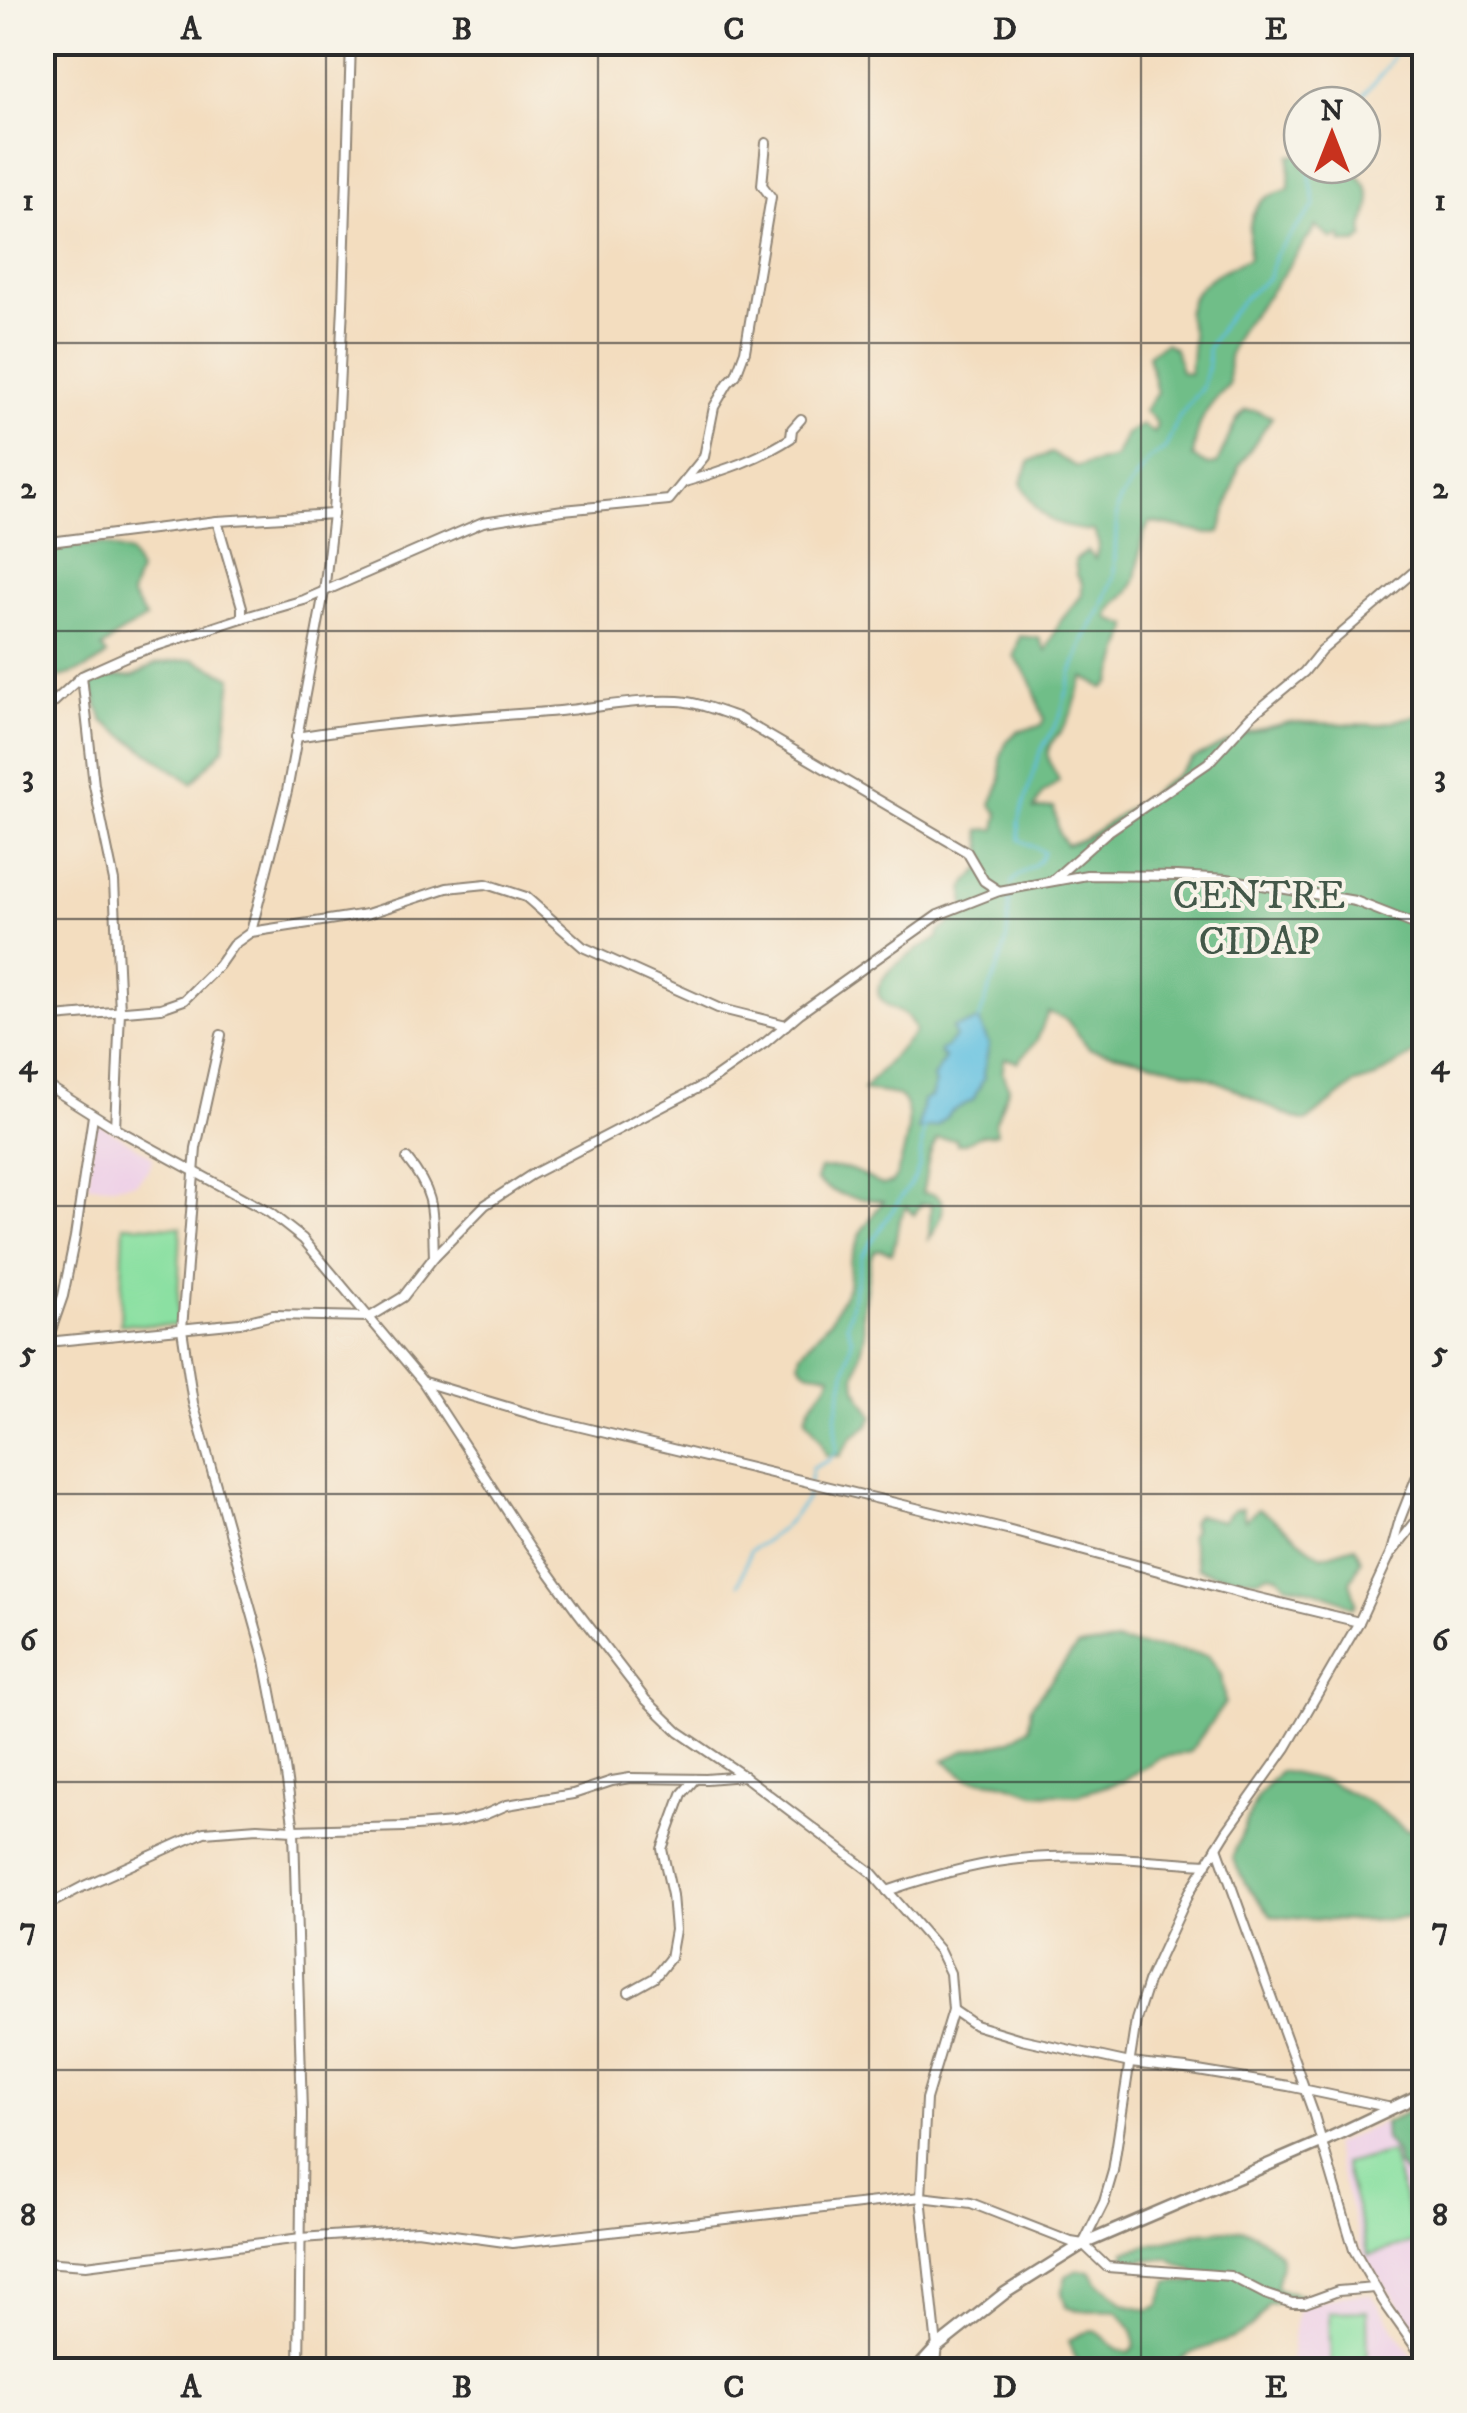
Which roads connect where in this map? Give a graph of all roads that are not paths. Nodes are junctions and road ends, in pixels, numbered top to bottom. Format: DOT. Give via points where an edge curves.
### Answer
graph roads {
  1 [pos="351,42"];
  2 [pos="766,143"];
  3 [pos="801,418"];
  4 [pos="685,482"];
  5 [pos="333,514"];
  6 [pos="216,521"];
  7 [pos="42,542"];
  8 [pos="1424,564"];
  9 [pos="324,592"];
  10 [pos="242,618"];
  11 [pos="82,676"];
  12 [pos="42,714"];
  13 [pos="296,738"];
  14 [pos="1054,879"];
  15 [pos="1007,889"];
  16 [pos="1424,928"];
  17 [pos="250,932"];
  18 [pos="120,1010"];
  19 [pos="42,1018"];
  20 [pos="786,1025"];
  21 [pos="222,1035"];
  22 [pos="42,1082"];
  23 [pos="93,1116"];
  24 [pos="115,1128"];
  25 [pos="406,1159"];
  26 [pos="193,1172"];
  27 [pos="434,1258"];
  28 [pos="370,1318"];
  29 [pos="182,1329"];
  30 [pos="47,1342"];
  31 [pos="423,1382"];
  32 [pos="42,1413"];
  33 [pos="1424,1458"];
  34 [pos="1424,1511"];
  35 [pos="1424,1522"];
  36 [pos="1409,1532"];
  37 [pos="1390,1555"];
  38 [pos="1358,1622"];
  39 [pos="744,1776"];
  40 [pos="695,1780"];
  41 [pos="294,1830"];
  42 [pos="1217,1847"];
  43 [pos="1206,1864"];
  44 [pos="888,1891"];
  45 [pos="42,1908"];
  46 [pos="629,1992"];
  47 [pos="953,2010"];
  48 [pos="1130,2063"];
  49 [pos="1303,2089"];
  50 [pos="1424,2094"];
  51 [pos="1392,2108"];
  52 [pos="1321,2142"];
  53 [pos="921,2197"];
  54 [pos="301,2238"];
  55 [pos="1083,2244"];
  56 [pos="42,2262"];
  57 [pos="1375,2288"];
  58 [pos="936,2347"];
  59 [pos="1424,2359"];
  60 [pos="298,2370"];
  61 [pos="916,2370"];
  62 [pos="934,2370"];
  1 -- 5 [label="street"];
  2 -- 4 [label="street" via="767,232 745,350 714,407 704,458"];
  3 -- 4 [label="street" via="791,438 771,451"];
  4 -- 9 [label="street" via="669,500 483,522"];
  5 -- 6 [label="street"];
  5 -- 9 [label="street"];
  6 -- 7 [label="street"];
  6 -- 10 [label="street"];
  8 -- 14 [label="street" via="1321,651 1208,763 1106,833"];
  9 -- 10 [label="street"];
  9 -- 13 [label="street"];
  10 -- 11 [label="street"];
  11 -- 12 [label="street"];
  11 -- 18 [label="street" via="114,881"];
  13 -- 15 [label="street" via="398,722 679,701 737,717 968,852 984,880"];
  13 -- 17 [label="street"];
  14 -- 15 [label="street"];
  14 -- 16 [label="street" via="1227,879 1354,901"];
  15 -- 20 [label="street" via="938,915"];
  17 -- 18 [label="street" via="184,1000"];
  17 -- 20 [label="street" via="367,914 447,888 486,884 526,896 583,946 718,1008"];
  18 -- 19 [label="street"];
  18 -- 24 [label="street"];
  20 -- 27 [label="street" via="706,1084 485,1205"];
  21 -- 26 [label="street"];
  22 -- 23 [label="street"];
  23 -- 24 [label="street"];
  23 -- 30 [label="street" via="66,1281"];
  24 -- 26 [label="street"];
  25 -- 27 [label="street" via="432,1202"];
  26 -- 28 [label="street" via="270,1213 303,1240"];
  26 -- 29 [label="street"];
  27 -- 28 [label="street" via="403,1297"];
  28 -- 29 [label="street" via="273,1315"];
  28 -- 31 [label="street"];
  29 -- 30 [label="street"];
  29 -- 41 [label="street" via="192,1404 265,1660"];
  30 -- 32 [label="street"];
  31 -- 38 [label="street"];
  31 -- 39 [label="street" via="530,1546 646,1698 679,1732"];
  33 -- 37 [label="street"];
  34 -- 36 [label="street"];
  35 -- 36 [label="street"];
  36 -- 37 [label="street"];
  37 -- 38 [label="street"];
  38 -- 42 [label="street" via="1286,1748"];
  39 -- 40 [label="street"];
  39 -- 44 [label="street"];
  40 -- 41 [label="street" via="612,1781 453,1823"];
  40 -- 46 [label="street" via="682,1794 662,1849 675,1930 670,1958 654,1978"];
  41 -- 45 [label="street" via="204,1832"];
  41 -- 54 [label="street"];
  42 -- 43 [label="street"];
  42 -- 49 [label="street"];
  43 -- 44 [label="street" via="1032,1858"];
  43 -- 48 [label="street" via="1148,1982"];
  44 -- 47 [label="street" via="938,1950 950,1973"];
  47 -- 48 [label="street" via="990,2030"];
  47 -- 53 [label="street" via="926,2099"];
  48 -- 49 [label="street"];
  48 -- 55 [label="street" via="1114,2171"];
  49 -- 51 [label="street"];
  49 -- 52 [label="street"];
  50 -- 51 [label="main road"];
  51 -- 52 [label="main road"];
  52 -- 55 [label="main road"];
  52 -- 57 [label="street" via="1354,2250"];
  53 -- 54 [label="street" via="512,2244 417,2230"];
  53 -- 55 [label="street" via="972,2204"];
  53 -- 58 [label="street"];
  54 -- 56 [label="street" via="86,2265"];
  54 -- 60 [label="street"];
  55 -- 57 [label="street" via="1107,2267 1230,2276 1292,2302"];
  55 -- 58 [label="main road"];
  57 -- 59 [label="street"];
  58 -- 61 [label="main road"];
  58 -- 62 [label="street"];
}
